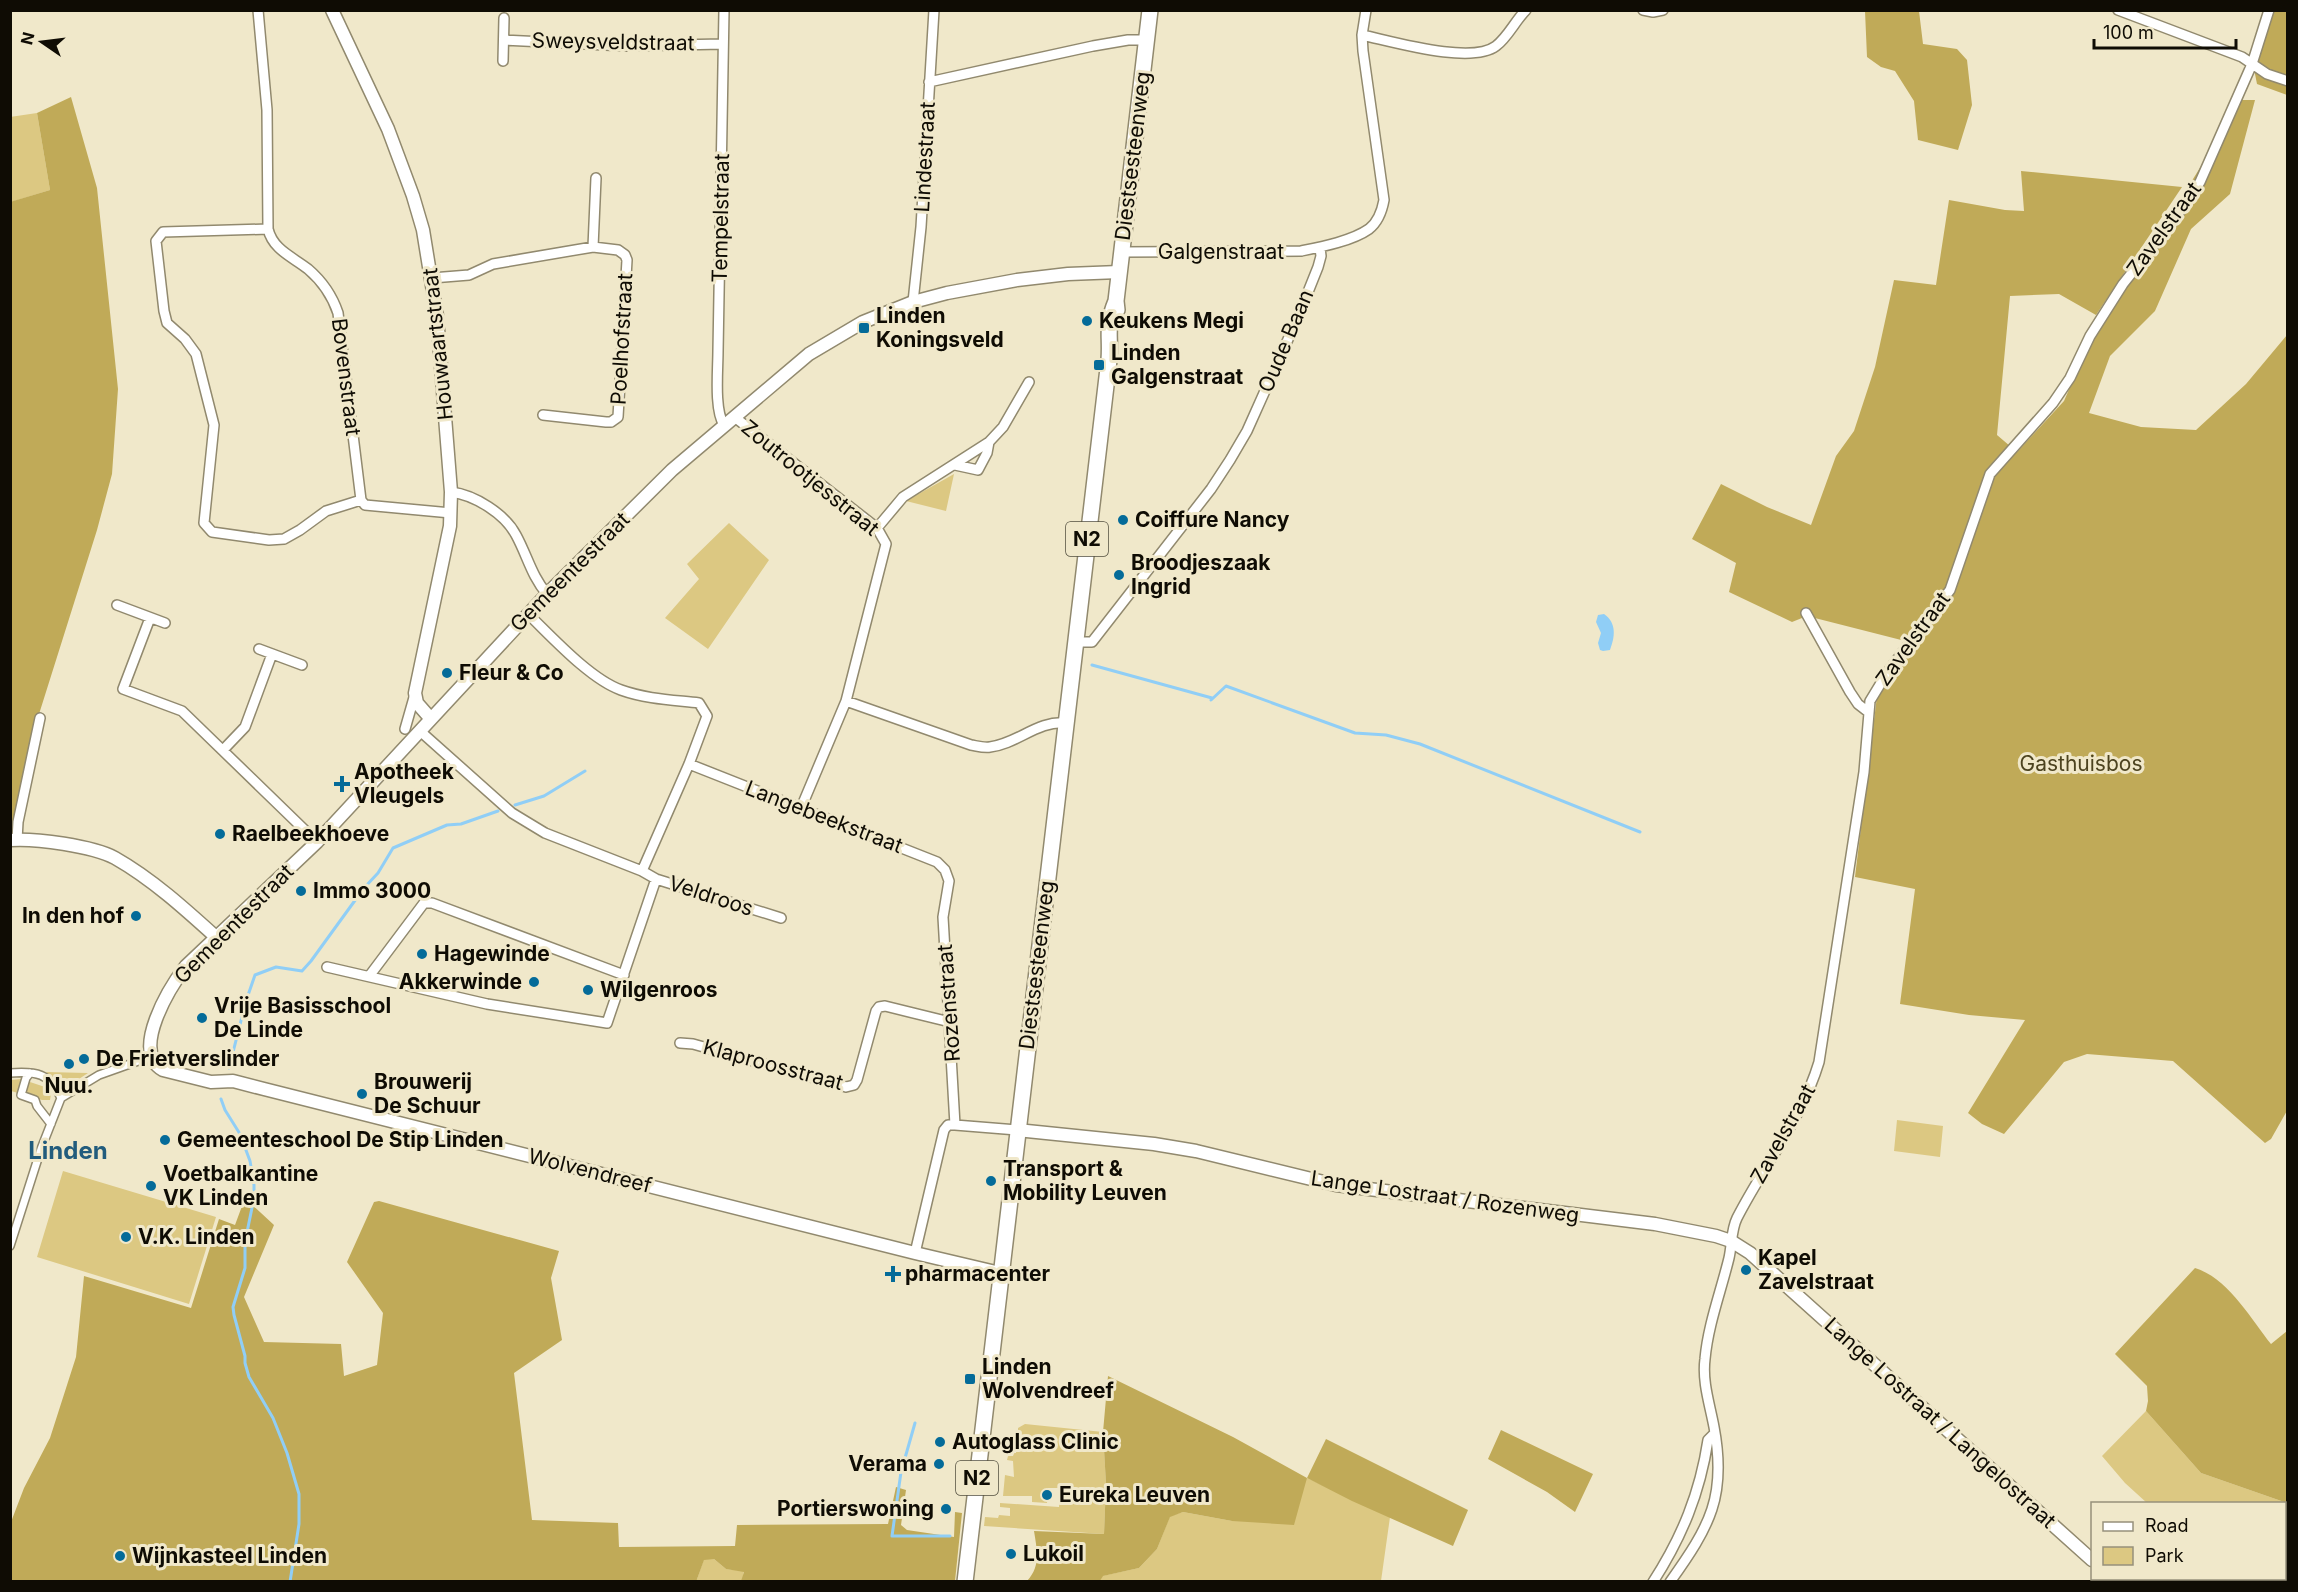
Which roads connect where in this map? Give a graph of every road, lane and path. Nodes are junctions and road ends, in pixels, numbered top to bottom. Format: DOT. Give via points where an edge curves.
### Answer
graph roads {
  1 [pos="258,10"];
  2 [pos="333,10"];
  3 [pos="724,10"];
  4 [pos="934,10"];
  5 [pos="1150,10"];
  6 [pos="1366,10"];
  7 [pos="1526,10"];
  8 [pos="1643,10"];
  9 [pos="1663,10"];
  10 [pos="2118,10"];
  11 [pos="2269,10"];
  12 [pos="504,18"];
  13 [pos="1362,35"];
  14 [pos="504,40"];
  15 [pos="1146,40"];
  16 [pos="723,44"];
  17 [pos="503,61"];
  18 [pos="2252,64"];
  19 [pos="2288,81"];
  20 [pos="929,82"];
  21 [pos="596,178"];
  22 [pos="268,229"];
  23 [pos="593,247"];
  24 [pos="1320,248"];
  25 [pos="1122,252"];
  26 [pos="1119,272"];
  27 [pos="432,278"];
  28 [pos="913,302"];
  29 [pos="1029,382"];
  30 [pos="543,416"];
  31 [pos="728,421"];
  32 [pos="989,442"];
  33 [pos="955,465"];
  34 [pos="451,492"];
  35 [pos="361,500"];
  36 [pos="451,513"];
  37 [pos="877,528"];
  38 [pos="547,594"];
  39 [pos="117,605"];
  40 [pos="1806,613"];
  41 [pos="528,614"];
  42 [pos="150,618"];
  43 [pos="165,623"];
  44 [pos="1075,642"];
  45 [pos="259,649"];
  46 [pos="272,654"];
  47 [pos="302,665"];
  48 [pos="415,693"];
  49 [pos="846,700"];
  50 [pos="1868,711"];
  51 [pos="40,718"];
  52 [pos="431,719"];
  53 [pos="1066,723"];
  54 [pos="405,729"];
  55 [pos="420,731"];
  56 [pos="223,750"];
  57 [pos="689,764"];
  58 [pos="801,808"];
  59 [pos="14,840"];
  60 [pos="317,842"];
  61 [pos="642,872"];
  62 [pos="656,879"];
  63 [pos="949,881"];
  64 [pos="781,918"];
  65 [pos="217,938"];
  66 [pos="327,967"];
  67 [pos="370,975"];
  68 [pos="624,975"];
  69 [pos="950,1022"];
  70 [pos="681,1043"];
  71 [pos="148,1058"];
  72 [pos="10,1073"];
  73 [pos="30,1073"];
  74 [pos="62,1098"];
  75 [pos="51,1124"];
  76 [pos="955,1125"];
  77 [pos="1017,1130"];
  78 [pos="1731,1241"];
  79 [pos="10,1246"];
  80 [pos="915,1253"];
  81 [pos="1000,1272"];
  82 [pos="1715,1433"];
  83 [pos="2091,1559"];
  84 [pos="965,1581"];
  85 [pos="1653,1581"];
  86 [pos="1670,1581"];
  1 -- 22 [label="street" via="267,110"];
  2 -- 27 [label="street, Houwaartstraat" via="400,158 423,230"];
  3 -- 16 [label="street, Tempelstraat"];
  4 -- 20 [label="street, Lindestraat"];
  5 -- 15 [label="main road, Diestsesteenweg / N2"];
  6 -- 13 [label="street"];
  7 -- 13 [label="street" via="1496,46 1480,52 1438,51"];
  8 -- 9 [label="street"];
  10 -- 18 [label="street"];
  11 -- 18 [label="street, Zavelstraat"];
  12 -- 14 [label="street, Sweysveldstraat"];
  13 -- 24 [label="street" via="1384,200 1381,213 1368,229"];
  14 -- 16 [label="street, Sweysveldstraat" via="626,46"];
  14 -- 17 [label="street, Sweysveldstraat"];
  15 -- 20 [label="street" via="1093,46"];
  15 -- 25 [label="main road, Diestsesteenweg / N2"];
  16 -- 31 [label="street, Tempelstraat" via="718,374 719,418"];
  18 -- 19 [label="street"];
  18 -- 50 [label="street, Zavelstraat" via="2200,182 2123,284 2053,403 1990,474 1950,590 1877,687"];
  20 -- 28 [label="street, Lindestraat"];
  21 -- 23 [label="street"];
  22 -- 35 [label="street, Bovenstraat" via="277,248 322,283 338,313"];
  22 -- 35 [label="street" via="163,232 156,241 167,323 196,354 214,425 204,523 212,532 284,539 326,511"];
  23 -- 27 [label="street, Poelhofstraat" via="493,264 469,275"];
  23 -- 30 [label="street, Poelhofstraat" via="618,250 627,260 618,417 606,422"];
  24 -- 25 [label="street, Galgenstraat" via="1279,252"];
  24 -- 44 [label="street, Oude Baan" via="1318,267 1298,317 1230,460 1092,642"];
  25 -- 26 [label="main road, Diestsesteenweg / N2"];
  26 -- 28 [label="street, Gemeentestraat" via="994,283"];
  26 -- 44 [label="main road, Diestsesteenweg / N2" via="1107,333 1110,348"];
  27 -- 34 [label="street, Houwaartstraat"];
  28 -- 31 [label="street, Gemeentestraat" via="863,322 809,354"];
  29 -- 32 [label="street" via="1004,427"];
  31 -- 37 [label="street, Zoutrootjesstraat" via="737,419"];
  31 -- 38 [label="street, Gemeentestraat" via="672,470"];
  32 -- 33 [label="street"];
  32 -- 33 [label="street" via="978,470"];
  33 -- 37 [label="street" via="903,497"];
  34 -- 36 [label="street, Houwaartstraat"];
  34 -- 38 [label="street" via="474,500 507,522"];
  35 -- 36 [label="street" via="366,505"];
  36 -- 48 [label="street, Houwaartstraat"];
  37 -- 49 [label="street, Zoutrootjesstraat" via="886,544"];
  38 -- 41 [label="street, Gemeentestraat"];
  39 -- 42 [label="street"];
  40 -- 50 [label="street" via="1850,692"];
  41 -- 52 [label="street, Gemeentestraat"];
  41 -- 57 [label="street" via="587,669 618,690 699,702 707,716"];
  42 -- 43 [label="street"];
  42 -- 56 [label="street" via="123,690 182,711"];
  44 -- 53 [label="main road, Diestsesteenweg / N2"];
  45 -- 46 [label="street"];
  46 -- 47 [label="street"];
  46 -- 56 [label="street" via="245,727"];
  48 -- 52 [label="street" via="417,703"];
  48 -- 54 [label="street, Houwaartstraat"];
  49 -- 53 [label="street" via="971,745 988,747 1054,722"];
  49 -- 58 [label="street, Zoutrootjesstraat"];
  50 -- 78 [label="street, Zavelstraat" via="1862,783 1819,1062 1799,1112 1737,1218"];
  51 -- 59 [label="street"];
  52 -- 55 [label="street, Gemeentestraat"];
  53 -- 77 [label="main road, Diestsesteenweg / N2"];
  55 -- 60 [label="street, Gemeentestraat"];
  55 -- 61 [label="street, Veldroos" via="512,813 545,833"];
  56 -- 60 [label="street"];
  57 -- 58 [label="street, Langebeekstraat"];
  57 -- 61 [label="street"];
  58 -- 63 [label="street, Langebeekstraat" via="937,862"];
  59 -- 65 [label="street" via="46,840 113,857 182,906"];
  60 -- 65 [label="street, Gemeentestraat"];
  61 -- 62 [label="street, Veldroos"];
  62 -- 64 [label="street, Veldroos"];
  62 -- 68 [label="street"];
  63 -- 69 [label="street, Rozenstraat" via="943,917"];
  65 -- 71 [label="street, Gemeentestraat" via="170,987 149,1044"];
  66 -- 67 [label="street"];
  67 -- 68 [label="street" via="487,1005 607,1023"];
  67 -- 68 [label="street" via="424,903"];
  69 -- 70 [label="street, Klaproosstraat" via="879,1007 857,1080 846,1087"];
  69 -- 76 [label="street, Rozenstraat"];
  71 -- 74 [label="street" via="99,1075"];
  71 -- 80 [label="street, Wolvendreef" via="164,1070 206,1081 233,1081"];
  72 -- 73 [label="street"];
  73 -- 74 [label="street" via="55,1084"];
  73 -- 75 [label="street" via="21,1095 35,1100"];
  74 -- 75 [label="street"];
  75 -- 79 [label="street"];
  76 -- 77 [label="street"];
  76 -- 80 [label="street" via="944,1130"];
  77 -- 78 [label="street, Lange Lostraat / Rozenweg" via="1196,1151 1336,1185 1654,1224"];
  77 -- 81 [label="main road, Diestsesteenweg / N2"];
  78 -- 82 [label="street, Zavelstraat" via="1705,1360"];
  78 -- 83 [label="street, Lange Lostraat / Langelostraat" via="1750,1253"];
  80 -- 81 [label="street, Wolvendreef"];
  81 -- 84 [label="main road, Diestsesteenweg / N2"];
  82 -- 85 [label="street" via="1708,1440 1692,1509"];
  82 -- 86 [label="street, Zavelstraat" via="1719,1465 1714,1505 1705,1528"];
}
